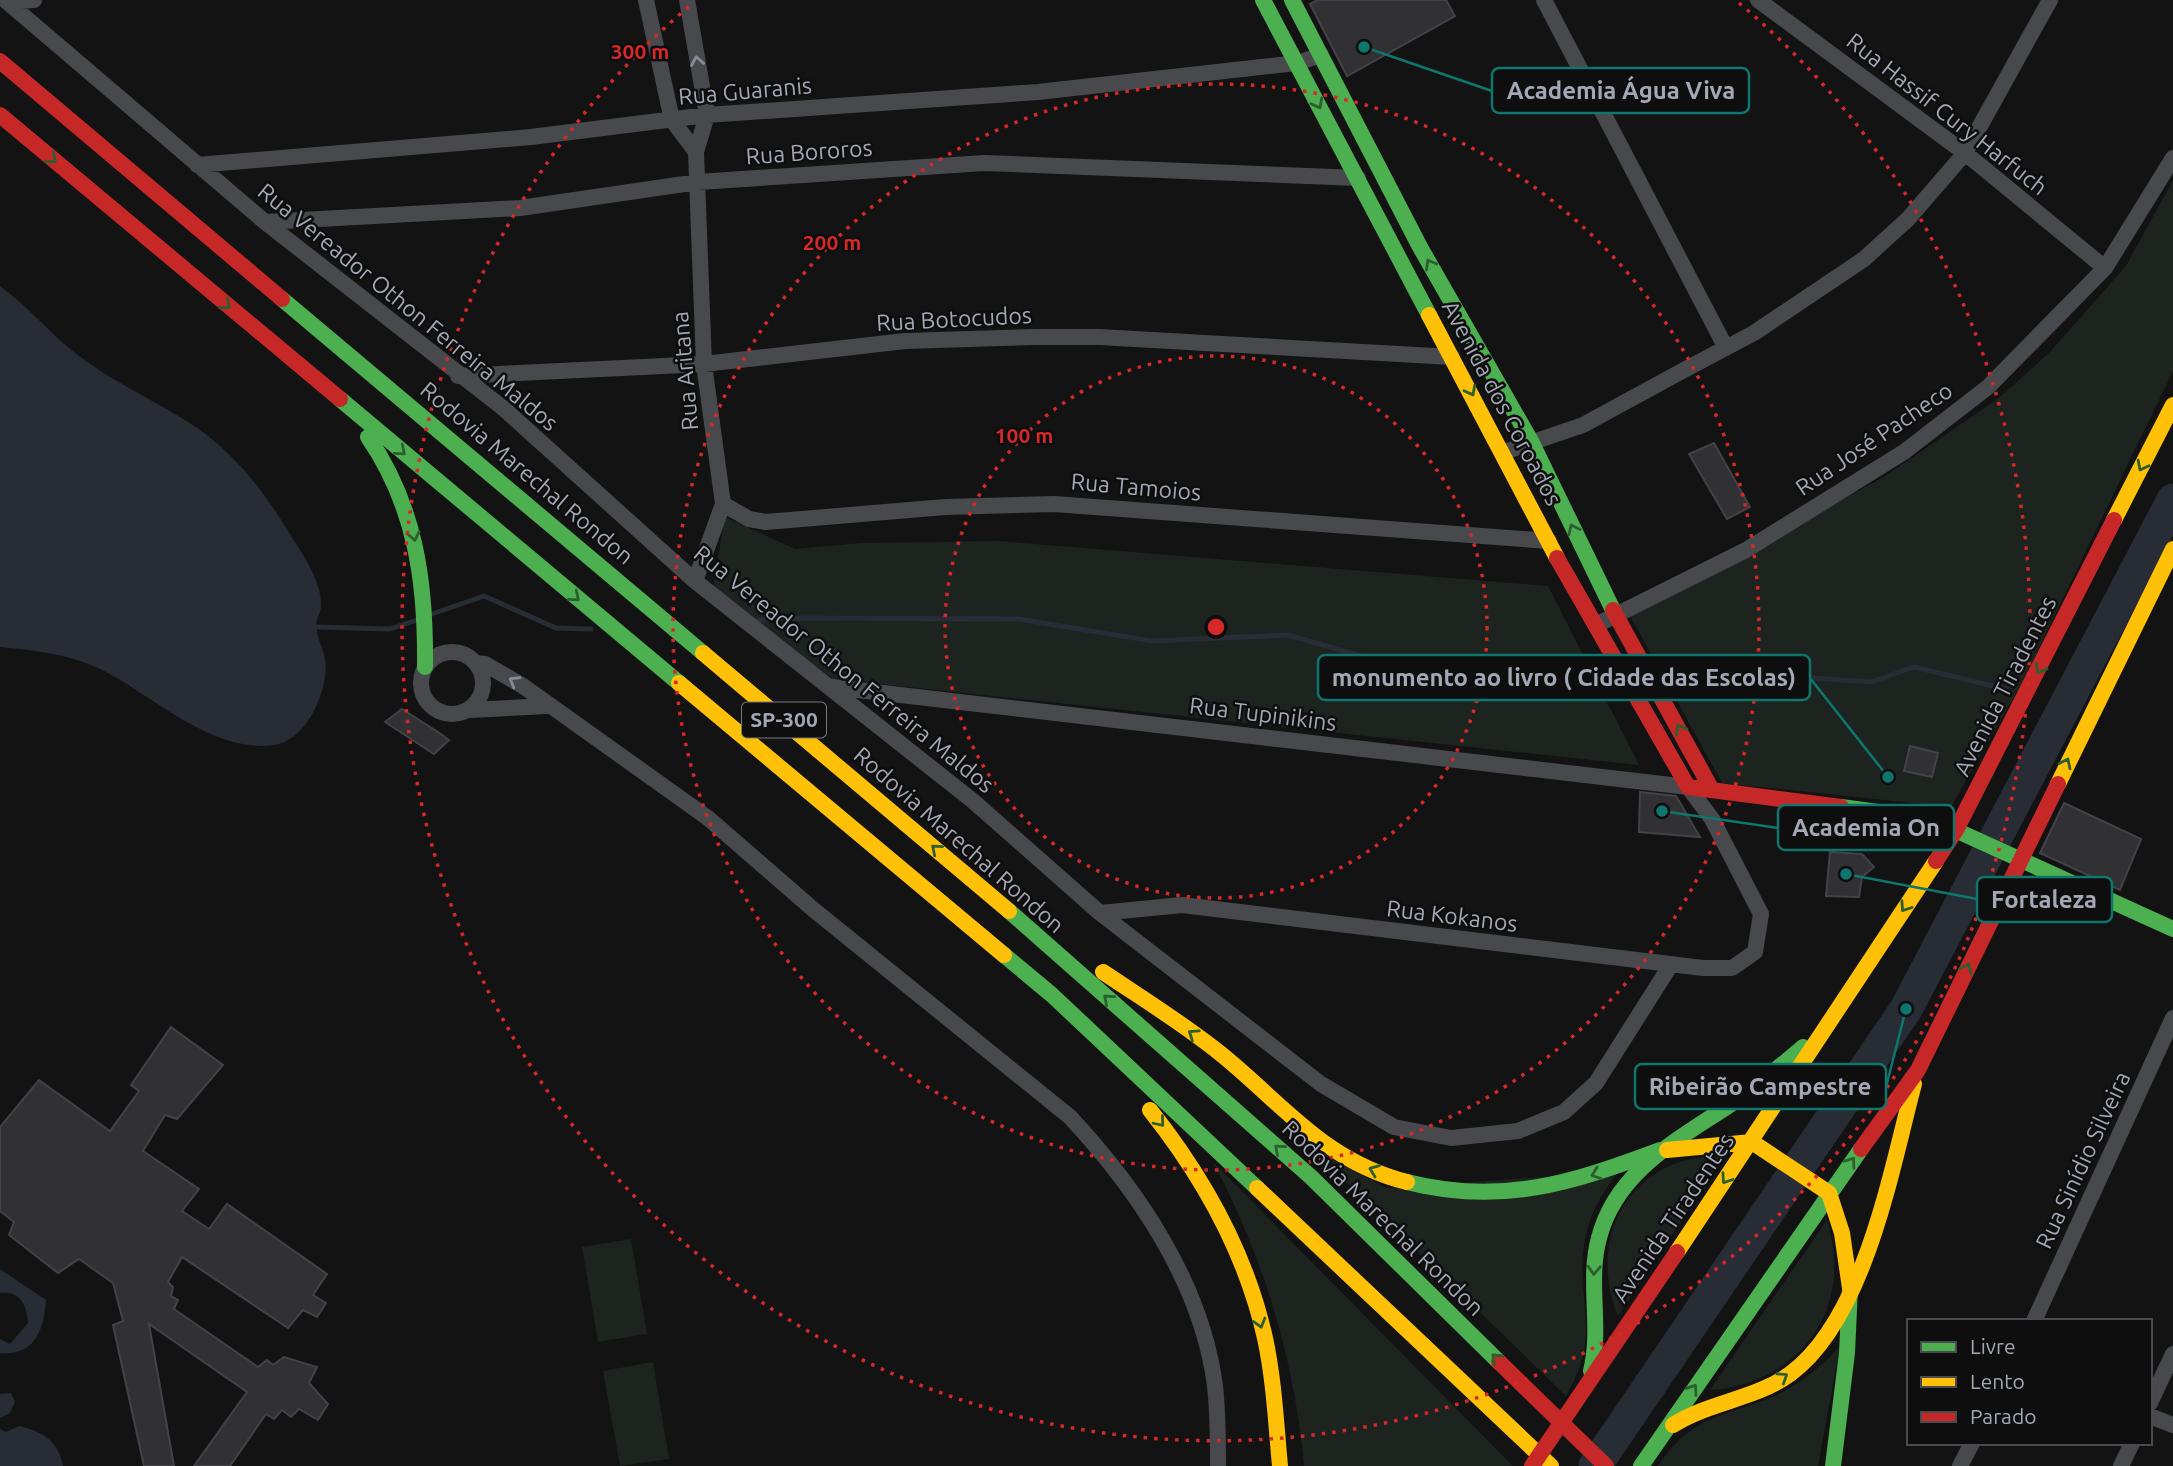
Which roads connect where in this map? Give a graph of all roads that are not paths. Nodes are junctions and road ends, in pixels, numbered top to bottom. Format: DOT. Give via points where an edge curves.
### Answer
graph roads {
  1 [pos="34,0"];
  2 [pos="646,0"];
  3 [pos="687,0"];
  4 [pos="1263,0"];
  5 [pos="1544,0"];
  6 [pos="1758,0"];
  7 [pos="2050,0"];
  8 [pos="6,1"];
  9 [pos="1296,1"];
  10 [pos="1272,16"];
  11 [pos="1321,55"];
  12 [pos="0,61"];
  13 [pos="1297,63"];
  14 [pos="0,114"];
  15 [pos="707,115"];
  16 [pos="671,120"];
  17 [pos="696,152"];
  18 [pos="1965,153"];
  19 [pos="2173,158"];
  20 [pos="197,165"];
  21 [pos="1358,178"];
  22 [pos="698,182"];
  23 [pos="265,222"];
  24 [pos="2105,268"];
  25 [pos="1726,348"];
  26 [pos="1452,357"];
  27 [pos="295,362"];
  28 [pos="704,364"];
  29 [pos="458,376"];
  30 [pos="2173,405"];
  31 [pos="1531,441"];
  32 [pos="1504,452"];
  33 [pos="723,504"];
  34 [pos="1549,541"];
  35 [pos="2173,549"];
  36 [pos="695,581"];
  37 [pos="1616,615"];
  38 [pos="1596,625"];
  39 [pos="476,663"];
  40 [pos="425,667"];
  41 [pos="832,687"];
  42 [pos="547,706"];
  43 [pos="470,710"];
  44 [pos="1688,787"];
  45 [pos="1712,790"];
  46 [pos="1713,819"];
  47 [pos="1959,832"];
  48 [pos="2016,859"];
  49 [pos="993,897"];
  50 [pos="1100,913"];
  51 [pos="1761,915"];
  52 [pos="2173,929"];
  53 [pos="1670,965"];
  54 [pos="1052,995"];
  55 [pos="2173,1018"];
  56 [pos="1821,1032"];
  57 [pos="1918,1070"];
  58 [pos="1754,1143"];
  59 [pos="1660,1150"];
  60 [pos="1824,1189"];
  61 [pos="1850,1287"];
  62 [pos="2035,1319"];
  63 [pos="2173,1354"];
  64 [pos="1584,1391"];
  65 [pos="2152,1399"];
  66 [pos="2152,1417"];
  67 [pos="2173,1425"];
  68 [pos="1659,1439"];
  69 [pos="1971,1445"];
  70 [pos="2131,1445"];
  71 [pos="1218,1466"];
  72 [pos="1280,1466"];
  73 [pos="1532,1466"];
  74 [pos="1552,1466"];
  75 [pos="1606,1466"];
  76 [pos="1640,1466"];
  77 [pos="1833,1466"];
  78 [pos="1960,1466"];
  79 [pos="2121,1466"];
  1 -- 8 [label="street"];
  2 -- 16 [label="street"];
  15 -- 3 [label="street, Rua Aritana, one-way"];
  4 -- 10 [label="main road, Avenida dos Coroados"];
  5 -- 25 [label="street"];
  6 -- 18 [label="street, Rua Hassif Cury Harfuch"];
  7 -- 18 [label="street"];
  8 -- 20 [label="street, Rua Vereador Othon Ferreira Maldos"];
  9 -- 10 [label="street"];
  9 -- 11 [label="main road, Avenida dos Coroados"];
  10 -- 13 [label="main road, Avenida dos Coroados"];
  11 -- 13 [label="street, Rua Guaranis"];
  31 -- 11 [label="main road, Avenida dos Coroados, one-way" via="1420,247"];
  49 -- 12 [label="main road, Rodovia Marechal Rondon / SP-300, one-way"];
  13 -- 15 [label="street, Rua Guaranis" via="1038,92"];
  13 -- 21 [label="main road, Avenida dos Coroados, one-way"];
  14 -- 27 [label="main road, SP-300, one-way"];
  15 -- 16 [label="street, Rua Guaranis"];
  15 -- 17 [label="street, Rua Aritana"];
  16 -- 17 [label="street"];
  16 -- 20 [label="street, Rua Guaranis" via="531,137"];
  17 -- 22 [label="street, Rua Aritana"];
  18 -- 24 [label="street, Rua Hassif Cury Harfuch"];
  18 -- 25 [label="street" via="1908,219 1864,259"];
  19 -- 24 [label="street, Rua José Pacheco"];
  20 -- 23 [label="street, Rua Vereador Othon Ferreira Maldos"];
  21 -- 22 [label="street, Rua Bororos" via="984,163"];
  21 -- 26 [label="main road, Avenida dos Coroados"];
  22 -- 23 [label="street, Rua Bororos" via="520,208"];
  22 -- 28 [label="street, Rua Aritana"];
  23 -- 29 [label="street, Rua Vereador Othon Ferreira Maldos"];
  24 -- 37 [label="street, Rua José Pacheco" via="1988,387 1905,452 1746,550"];
  25 -- 31 [label="street" via="1583,425"];
  26 -- 28 [label="street, Rua Botocudos" via="1036,337 905,341"];
  26 -- 32 [label="main road, Avenida dos Coroados, one-way"];
  27 -- 40 [label="main road, one-way" via="369,438 398,484 411,521 422,581"];
  27 -- 54 [label="main road, SP-300, one-way"];
  28 -- 29 [label="street, Rua Botocudos"];
  28 -- 33 [label="street, Rua Aritana"];
  29 -- 36 [label="street, Rua Vereador Othon Ferreira Maldos" via="503,408"];
  30 -- 47 [label="main road, Avenida Tiradentes, one-way"];
  31 -- 32 [label="street"];
  37 -- 31 [label="main road, Avenida dos Coroados, one-way"];
  32 -- 34 [label="main road, Avenida dos Coroados"];
  33 -- 34 [label="street, Rua Tamoios" via="766,523 971,505 1054,503"];
  33 -- 36 [label="street, Rua Aritana"];
  34 -- 38 [label="main road, Avenida dos Coroados"];
  48 -- 35 [label="main road, one-way"];
  36 -- 41 [label="street, Rua Vereador Othon Ferreira Maldos"];
  37 -- 38 [label="street, Rua José Pacheco"];
  45 -- 37 [label="main road, Avenida dos Coroados, one-way"];
  38 -- 44 [label="main road, Avenida dos Coroados"];
  39 -- 40 [label="street" via="458,653 445,653"];
  42 -- 39 [label="street, one-way" via="495,670"];
  39 -- 43 [label="street" via="483,690"];
  40 -- 43 [label="street" via="421,690 426,702 446,715"];
  41 -- 44 [label="street, Rua Tupinikins"];
  41 -- 50 [label="street, Rua Vereador Othon Ferreira Maldos" via="973,801"];
  42 -- 43 [label="street"];
  42 -- 71 [label="street" via="708,818 1070,1117 1102,1152 1135,1193 1195,1308 1215,1386"];
  44 -- 45 [label="main road"];
  44 -- 46 [label="street, Avenida dos Coroados"];
  45 -- 46 [label="street, Avenida dos Coroados"];
  45 -- 47 [label="main road" via="1915,814"];
  46 -- 51 [label="street, Avenida dos Coroados"];
  47 -- 48 [label="main road"];
  47 -- 56 [label="main road, Avenida Tiradentes, one-way"];
  48 -- 52 [label="main road"];
  57 -- 48 [label="main road, one-way"];
  59 -- 49 [label="main road, one-way" via="1579,1180 1490,1194 1446,1191 1370,1169 1321,1143 1220,1053"];
  75 -- 49 [label="main road, Rodovia Marechal Rondon / SP-300, one-way" via="1311,1177"];
  50 -- 53 [label="street, Rua Kokanos" via="1182,905"];
  50 -- 53 [label="street, Rua Vereador Othon Ferreira Maldos" via="1321,1084 1394,1127 1451,1138 1518,1131 1564,1112 1596,1083"];
  51 -- 53 [label="street, Rua Kokanos" via="1755,952 1732,968"];
  54 -- 72 [label="main road, one-way" via="1178,1143 1216,1204 1245,1269 1265,1339"];
  54 -- 74 [label="main road, SP-300"];
  55 -- 62 [label="street, Rua Sinídio Silveira"];
  56 -- 58 [label="main road, Avenida Tiradentes"];
  56 -- 59 [label="main road" via="1734,1102"];
  60 -- 57 [label="main road, one-way"];
  57 -- 61 [label="main road" via="1880,1207"];
  58 -- 59 [label="main road"];
  58 -- 60 [label="main road"];
  58 -- 64 [label="main road, Avenida Tiradentes, one-way"];
  59 -- 64 [label="main road, one-way" via="1622,1188 1598,1237 1593,1264 1597,1341"];
  60 -- 61 [label="main road" via="1842,1233"];
  68 -- 60 [label="main road, one-way"];
  68 -- 61 [label="main road, one-way" via="1705,1406 1748,1395 1792,1372 1827,1336"];
  61 -- 77 [label="main road"];
  63 -- 65 [label="street"];
  64 -- 73 [label="main road, Avenida Tiradentes"];
  66 -- 67 [label="street"];
  68 -- 76 [label="main road"];
  69 -- 78 [label="street"];
  70 -- 79 [label="street"];
}
